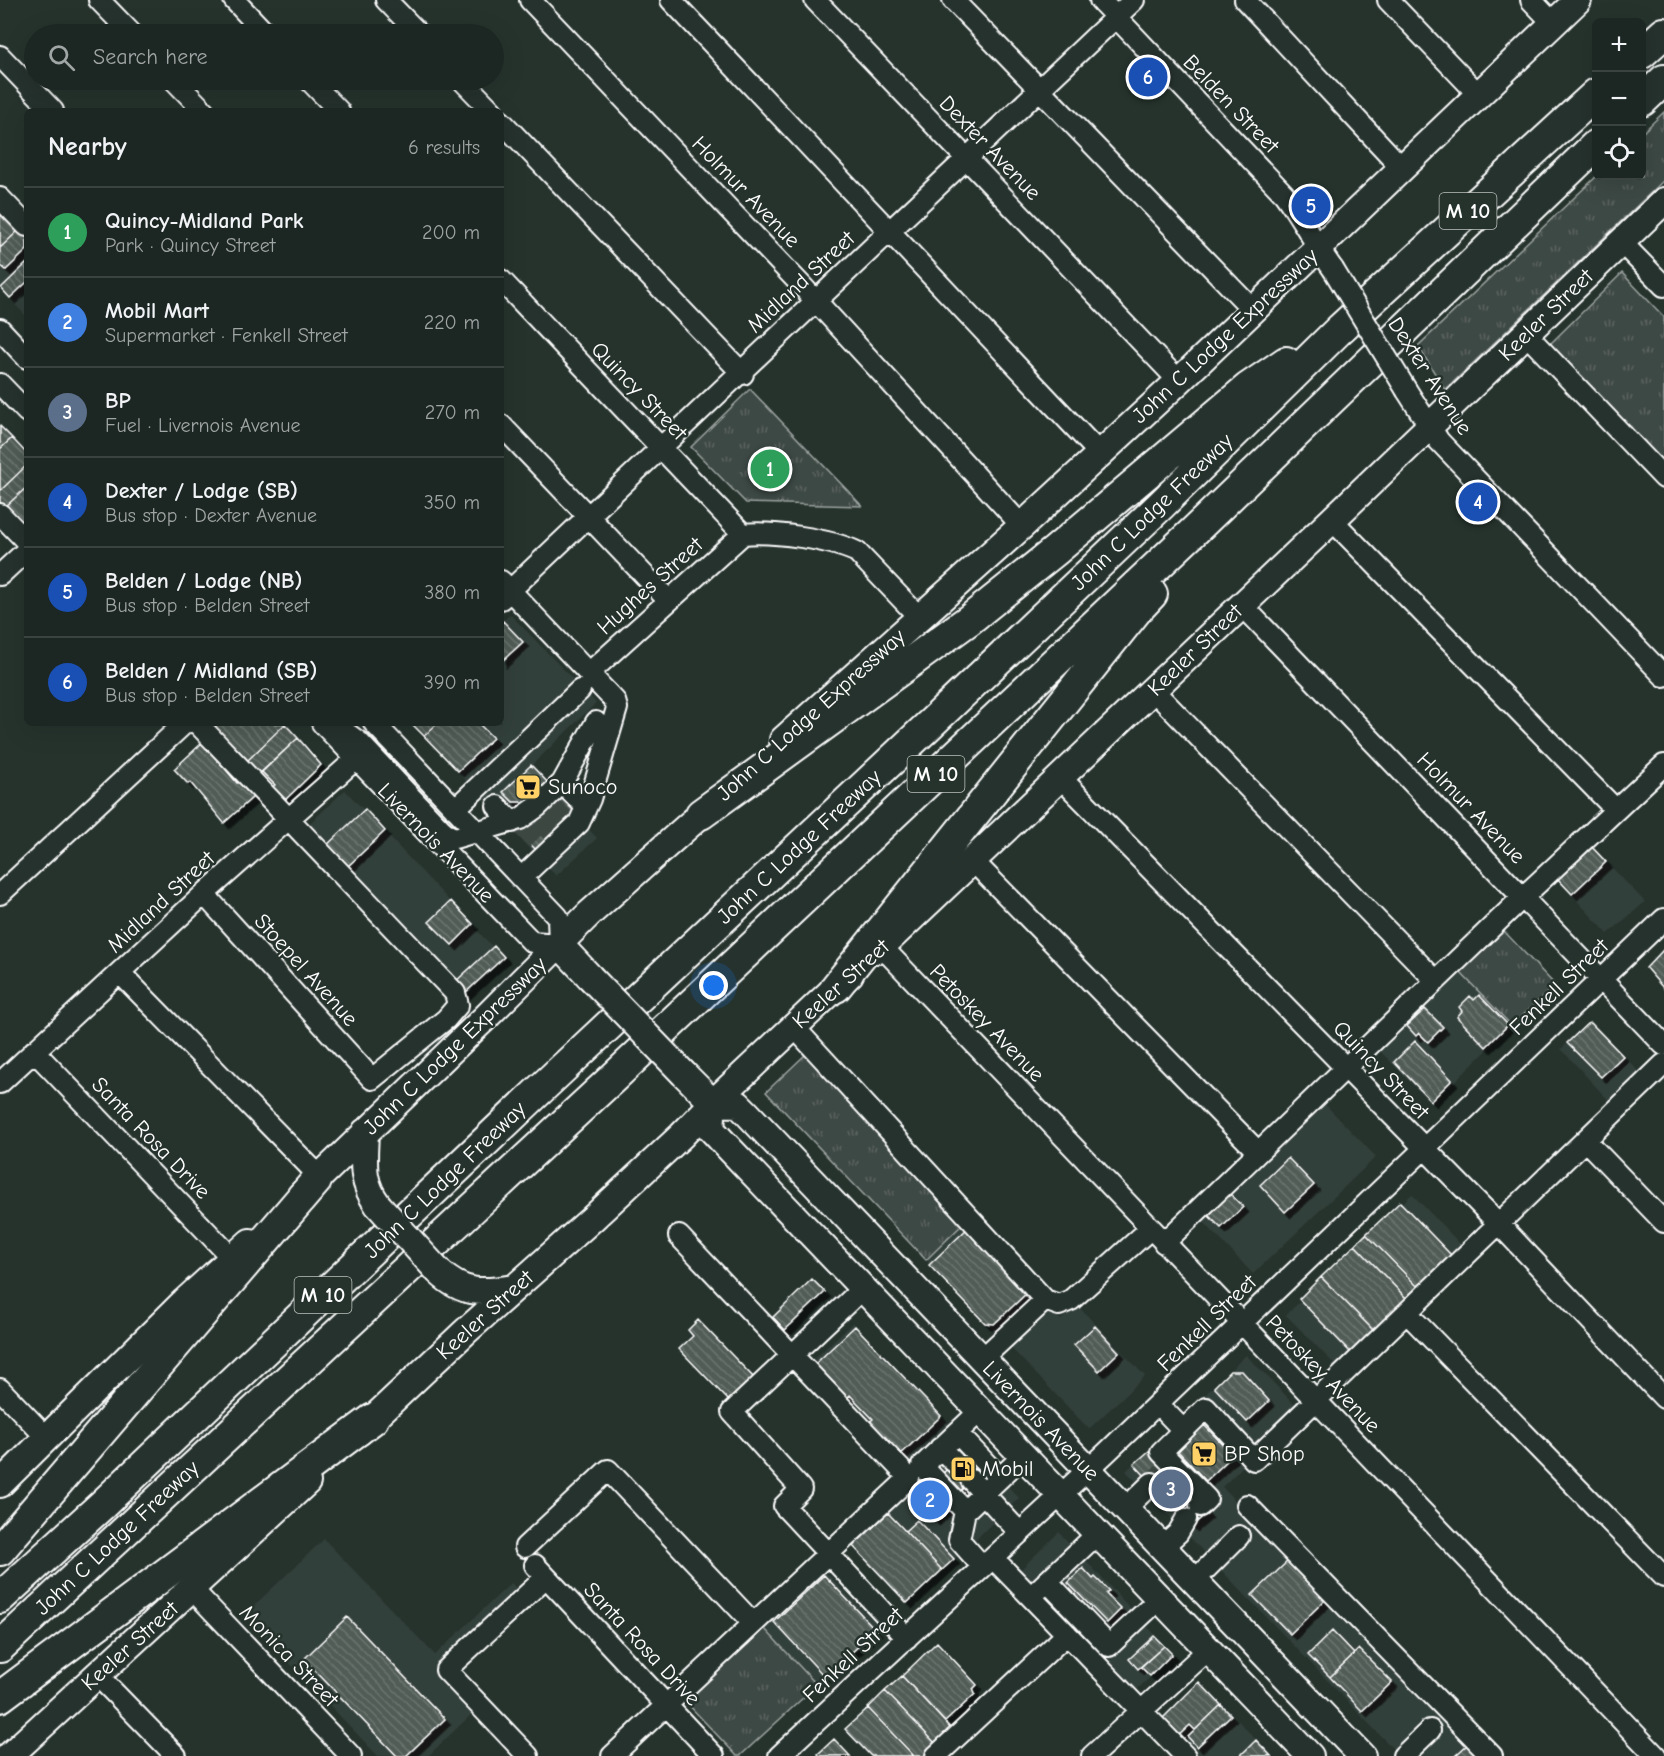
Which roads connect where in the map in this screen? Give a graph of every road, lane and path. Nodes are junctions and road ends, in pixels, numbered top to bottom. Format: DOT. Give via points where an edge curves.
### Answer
graph roads {
  1 [pos="99,0"];
  2 [pos="234,0"];
  3 [pos="386,0"];
  4 [pos="530,0"];
  5 [pos="671,0"];
  6 [pos="815,0"];
  7 [pos="953,0"];
  8 [pos="1100,0"];
  9 [pos="1134,0"];
  10 [pos="1245,0"];
  11 [pos="1388,0"];
  12 [pos="1531,0"];
  13 [pos="1578,0"];
  14 [pos="1116,17"];
  15 [pos="122,24"];
  16 [pos="257,24"];
  17 [pos="409,24"];
  18 [pos="1554,24"];
  19 [pos="1664,33"];
  20 [pos="1646,49"];
  21 [pos="0,56"];
  22 [pos="1664,80"];
  23 [pos="24,81"];
  24 [pos="33,90"];
  25 [pos="184,90"];
  26 [pos="319,90"];
  27 [pos="472,90"];
  28 [pos="1039,90"];
  29 [pos="1479,95"];
  30 [pos="1646,97"];
  31 [pos="1592,98"];
  32 [pos="50,108"];
  33 [pos="201,108"];
  34 [pos="336,108"];
  35 [pos="489,108"];
  36 [pos="504,124"];
  37 [pos="1592,149"];
  38 [pos="966,158"];
  39 [pos="1402,168"];
  40 [pos="0,198"];
  41 [pos="1664,201"];
  42 [pos="24,223"];
  43 [pos="890,231"];
  44 [pos="1622,243"];
  45 [pos="1318,249"];
  46 [pos="504,283"];
  47 [pos="1664,286"];
  48 [pos="816,302"];
  49 [pos="1253,310"];
  50 [pos="0,329"];
  51 [pos="1340,329"];
  52 [pos="1526,334"];
  53 [pos="24,355"];
  54 [pos="742,373"];
  55 [pos="1179,381"];
  56 [pos="0,384"];
  57 [pos="24,409"];
  58 [pos="1430,426"];
  59 [pos="504,428"];
  60 [pos="661,448"];
  61 [pos="1100,454"];
  62 [pos="1259,470"];
  63 [pos="1664,478"];
  64 [pos="0,514"];
  65 [pos="588,517"];
  66 [pos="1332,520"];
  67 [pos="1022,526"];
  68 [pos="743,534"];
  69 [pos="24,539"];
  70 [pos="24,553"];
  71 [pos="0,575"];
  72 [pos="504,590"];
  73 [pos="669,601"];
  74 [pos="1242,605"];
  75 [pos="920,618"];
  76 [pos="1664,676"];
  77 [pos="584,682"];
  78 [pos="1153,690"];
  79 [pos="596,722"];
  80 [pos="182,726"];
  81 [pos="200,726"];
  82 [pos="325,726"];
  83 [pos="336,726"];
  84 [pos="377,726"];
  85 [pos="585,740"];
  86 [pos="606,744"];
  87 [pos="356,759"];
  88 [pos="1664,765"];
  89 [pos="1061,778"];
  90 [pos="562,783"];
  91 [pos="588,803"];
  92 [pos="497,806"];
  93 [pos="455,809"];
  94 [pos="1616,810"];
  95 [pos="701,814"];
  96 [pos="531,815"];
  97 [pos="288,819"];
  98 [pos="477,831"];
  99 [pos="973,861"];
  100 [pos="521,878"];
  101 [pos="0,894"];
  102 [pos="204,894"];
  103 [pos="1523,897"];
  104 [pos="1664,919"];
  105 [pos="559,944"];
  106 [pos="882,947"];
  107 [pos="120,973"];
  108 [pos="1602,979"];
  109 [pos="1436,981"];
  110 [pos="836,987"];
  111 [pos="794,1027"];
  112 [pos="1664,1045"];
  113 [pos="34,1051"];
  114 [pos="1664,1064"];
  115 [pos="1346,1068"];
  116 [pos="0,1083"];
  117 [pos="713,1103"];
  118 [pos="365,1132"];
  119 [pos="1585,1140"];
  120 [pos="1425,1149"];
  121 [pos="1258,1152"];
  122 [pos="318,1179"];
  123 [pos="1664,1222"];
  124 [pos="1498,1224"];
  125 [pos="1150,1229"];
  126 [pos="679,1236"];
  127 [pos="1164,1243"];
  128 [pos="827,1250"];
  129 [pos="232,1258"];
  130 [pos="862,1287"];
  131 [pos="514,1288"];
  132 [pos="1045,1299"];
  133 [pos="1407,1313"];
  134 [pos="1241,1324"];
  135 [pos="792,1354"];
  136 [pos="982,1359"];
  137 [pos="0,1389"];
  138 [pos="1664,1398"];
  139 [pos="1315,1401"];
  140 [pos="1158,1404"];
  141 [pos="980,1411"];
  142 [pos="373,1419"];
  143 [pos="1041,1422"];
  144 [pos="1183,1430"];
  145 [pos="957,1433"];
  146 [pos="47,1437"];
  147 [pos="940,1448"];
  148 [pos="1023,1456"];
  149 [pos="954,1462"];
  150 [pos="1087,1471"];
  151 [pos="1163,1472"];
  152 [pos="1000,1478"];
  153 [pos="0,1484"];
  154 [pos="977,1487"];
  155 [pos="1060,1495"];
  156 [pos="1247,1505"];
  157 [pos="1125,1509"];
  158 [pos="965,1511"];
  159 [pos="1020,1533"];
  160 [pos="1097,1534"];
  161 [pos="1239,1536"];
  162 [pos="525,1547"];
  163 [pos="1162,1547"];
  164 [pos="0,1550"];
  165 [pos="829,1553"];
  166 [pos="988,1563"];
  167 [pos="1664,1577"];
  168 [pos="1047,1581"];
  169 [pos="1194,1581"];
  170 [pos="192,1589"];
  171 [pos="1030,1597"];
  172 [pos="0,1598"];
  173 [pos="1159,1599"];
  174 [pos="753,1623"];
  175 [pos="1067,1634"];
  176 [pos="907,1638"];
  177 [pos="0,1647"];
  178 [pos="1211,1654"];
  179 [pos="98,1675"];
  180 [pos="0,1697"];
  181 [pos="666,1705"];
  182 [pos="1141,1711"];
  183 [pos="1430,1730"];
  184 [pos="9,1756"];
  185 [pos="176,1756"];
  186 [pos="351,1756"];
  187 [pos="528,1756"];
  188 [pos="612,1756"];
  189 [pos="714,1756"];
  190 [pos="779,1756"];
  191 [pos="936,1756"];
  192 [pos="1092,1756"];
  193 [pos="1185,1756"];
  194 [pos="1310,1756"];
  195 [pos="1329,1756"];
  196 [pos="1362,1756"];
  197 [pos="1403,1756"];
  198 [pos="1492,1756"];
  199 [pos="1656,1756"];
  1 -- 15 [label="street"];
  2 -- 16 [label="street"];
  3 -- 17 [label="street"];
  4 -- 48 [label="street, Holmur Avenue"];
  5 -- 43 [label="street"];
  6 -- 38 [label="street, Dexter Avenue"];
  7 -- 28 [label="street"];
  8 -- 14 [label="street, Belden Street"];
  9 -- 14 [label="street, Midland Street"];
  10 -- 39 [label="street"];
  11 -- 29 [label="street"];
  12 -- 18 [label="street"];
  13 -- 18 [label="main road, John C Lodge Expressway"];
  14 -- 28 [label="street, Midland Street"];
  14 -- 45 [label="street, Belden Street" via="1284,194"];
  18 -- 29 [label="main road, John C Lodge Expressway"];
  19 -- 20 [label="highway"];
  21 -- 23 [label="street"];
  22 -- 30 [label="highway"];
  24 -- 32 [label="street"];
  25 -- 33 [label="street"];
  26 -- 34 [label="street"];
  27 -- 35 [label="street"];
  28 -- 38 [label="street, Midland Street"];
  28 -- 49 [label="street"];
  29 -- 39 [label="main road, John C Lodge Expressway"];
  31 -- 51 [label="highway, John C Lodge Freeway / M 10"];
  36 -- 54 [label="street"];
  37 -- 62 [label="highway, John C Lodge Freeway / M 10"];
  38 -- 43 [label="street, Midland Street"];
  38 -- 55 [label="street, Dexter Avenue"];
  39 -- 45 [label="main road, John C Lodge Expressway"];
  40 -- 42 [label="street"];
  41 -- 44 [label="main road, Keeler Street"];
  43 -- 48 [label="street, Midland Street"];
  43 -- 61 [label="street"];
  44 -- 47 [label="street"];
  44 -- 52 [label="main road, Keeler Street"];
  45 -- 49 [label="main road, John C Lodge Expressway"];
  45 -- 58 [label="street, Dexter Avenue, bridge"];
  46 -- 60 [label="street, Quincy Street"];
  48 -- 54 [label="street, Midland Street"];
  48 -- 67 [label="street, Holmur Avenue"];
  49 -- 55 [label="main road, John C Lodge Expressway"];
  50 -- 53 [label="street"];
  51 -- 95 [label="highway" via="1248,388 969,620"];
  51 -- 172 [label="highway, John C Lodge Freeway / M 10" via="1161,505"];
  52 -- 58 [label="main road, Keeler Street"];
  52 -- 63 [label="street"];
  54 -- 60 [label="street, Midland Street"];
  55 -- 61 [label="main road, John C Lodge Expressway"];
  56 -- 57 [label="street"];
  58 -- 66 [label="main road, Keeler Street"];
  58 -- 76 [label="street, Dexter Avenue" via="1439,441"];
  59 -- 65 [label="street"];
  60 -- 65 [label="street, Midland Street"];
  60 -- 68 [label="street, Quincy Street"];
  61 -- 67 [label="main road, John C Lodge Expressway"];
  62 -- 110 [label="highway" via="1204,538 1137,610"];
  62 -- 177 [label="highway, John C Lodge Freeway / M 10" via="612,1079"];
  64 -- 69 [label="street"];
  65 -- 72 [label="street, Midland Street"];
  65 -- 73 [label="street"];
  66 -- 74 [label="main road, Keeler Street"];
  66 -- 94 [label="street"];
  67 -- 75 [label="main road, John C Lodge Expressway"];
  68 -- 73 [label="street, Hughes Street"];
  68 -- 75 [label="street, John C Lodge Expressway" via="791,536 845,546 857,552"];
  70 -- 71 [label="street"];
  72 -- 77 [label="street"];
  73 -- 77 [label="street, Hughes Street"];
  74 -- 78 [label="main road, Keeler Street"];
  74 -- 103 [label="street, Holmur Avenue"];
  75 -- 95 [label="main road, John C Lodge Expressway"];
  77 -- 86 [label="street" via="615,701 617,708"];
  77 -- 93 [label="street, Hughes Street"];
  78 -- 89 [label="main road, Keeler Street"];
  78 -- 109 [label="street"];
  79 -- 85 [label="street"];
  80 -- 101 [label="street"];
  81 -- 97 [label="street"];
  82 -- 87 [label="street, Livernois Avenue"];
  83 -- 98 [label="street" via="359,742 448,835 464,837"];
  84 -- 93 [label="street, Livernois Avenue"];
  85 -- 86 [label="street"];
  85 -- 90 [label="street"];
  86 -- 91 [label="street"];
  87 -- 97 [label="street, Midland Street"];
  87 -- 105 [label="street, Livernois Avenue" via="532,942"];
  88 -- 94 [label="street"];
  89 -- 99 [label="main road, Keeler Street"];
  89 -- 115 [label="street, Quincy Street"];
  90 -- 91 [label="street"];
  90 -- 96 [label="street"];
  91 -- 100 [label="street" via="579,823 557,838"];
  92 -- 96 [label="street"];
  93 -- 98 [label="street, Livernois Avenue"];
  94 -- 103 [label="street"];
  95 -- 105 [label="main road, John C Lodge Expressway"];
  96 -- 98 [label="street"];
  97 -- 102 [label="street, Midland Street"];
  97 -- 102 [label="street, Stoepel Avenue" via="455,993 458,1005 446,1019 372,1079"];
  98 -- 100 [label="street, Livernois Avenue"];
  99 -- 106 [label="main road, Keeler Street"];
  99 -- 121 [label="street"];
  100 -- 105 [label="street, Livernois Avenue" via="558,917"];
  102 -- 107 [label="street, Midland Street"];
  103 -- 108 [label="street, Holmur Avenue"];
  103 -- 109 [label="street"];
  104 -- 108 [label="street, Fenkell Street"];
  105 -- 117 [label="main road, bridge"];
  105 -- 118 [label="main road, John C Lodge Expressway"];
  106 -- 110 [label="main road, Keeler Street"];
  106 -- 125 [label="street, Petoskey Avenue"];
  107 -- 113 [label="street, Midland Street"];
  107 -- 122 [label="street"];
  108 -- 112 [label="street, Holmur Avenue"];
  108 -- 120 [label="street, Fenkell Street"];
  109 -- 115 [label="street"];
  110 -- 111 [label="main road, Keeler Street"];
  111 -- 117 [label="main road, Keeler Street"];
  111 -- 132 [label="street"];
  113 -- 116 [label="street, Midland Street"];
  113 -- 129 [label="street, Santa Rosa Drive"];
  114 -- 119 [label="street"];
  115 -- 120 [label="street, Quincy Street"];
  115 -- 121 [label="street"];
  117 -- 128 [label="main road, Livernois Avenue" via="711,1129"];
  117 -- 131 [label="main road, Keeler Street"];
  117 -- 136 [label="main road, Livernois Avenue" via="738,1104"];
  118 -- 122 [label="main road, John C Lodge Expressway"];
  118 -- 131 [label="main road, bridge" via="365,1181 369,1193 439,1272 461,1288"];
  119 -- 123 [label="street"];
  119 -- 124 [label="street"];
  120 -- 124 [label="street, Quincy Street"];
  120 -- 134 [label="street, Fenkell Street"];
  121 -- 127 [label="street"];
  122 -- 129 [label="main road, John C Lodge Expressway"];
  122 -- 164 [label="highway"];
  124 -- 133 [label="street"];
  124 -- 138 [label="street, Quincy Street"];
  125 -- 127 [label="street, Petoskey Avenue"];
  125 -- 132 [label="street" via="1071,1300 1059,1305"];
  126 -- 135 [label="street"];
  127 -- 134 [label="street, Petoskey Avenue"];
  128 -- 130 [label="main road, Livernois Avenue"];
  128 -- 143 [label="main road" via="842,1238 852,1242 988,1385"];
  129 -- 146 [label="main road, John C Lodge Expressway"];
  130 -- 135 [label="street"];
  130 -- 141 [label="main road, Livernois Avenue"];
  131 -- 142 [label="main road, Keeler Street"];
  132 -- 136 [label="street"];
  133 -- 139 [label="street"];
  133 -- 167 [label="street"];
  134 -- 139 [label="street, Petoskey Avenue"];
  134 -- 140 [label="street, Fenkell Street"];
  135 -- 165 [label="street" via="732,1412 801,1489 784,1506"];
  135 -- 165 [label="street" via="909,1478"];
  136 -- 143 [label="main road, Livernois Avenue"];
  137 -- 146 [label="street"];
  139 -- 144 [label="street" via="1254,1460 1206,1408"];
  139 -- 199 [label="street, Petoskey Avenue"];
  140 -- 144 [label="street"];
  140 -- 150 [label="street, Fenkell Street"];
  141 -- 145 [label="street"];
  141 -- 148 [label="main road, Livernois Avenue"];
  142 -- 170 [label="main road, Keeler Street"];
  142 -- 180 [label="highway"];
  143 -- 150 [label="main road, Livernois Avenue"];
  144 -- 151 [label="street" via="1161,1452"];
  145 -- 147 [label="street"];
  145 -- 152 [label="street"];
  146 -- 153 [label="main road, John C Lodge Expressway"];
  147 -- 149 [label="street"];
  147 -- 158 [label="street" via="922,1466"];
  148 -- 152 [label="street"];
  148 -- 155 [label="main road, Livernois Avenue"];
  150 -- 155 [label="street, Fenkell Street"];
  150 -- 157 [label="main road, Livernois Avenue"];
  151 -- 157 [label="street"];
  151 -- 163 [label="street" via="1207,1499"];
  152 -- 154 [label="street"];
  154 -- 158 [label="street"];
  154 -- 159 [label="street"];
  155 -- 159 [label="street, Fenkell Street"];
  155 -- 160 [label="main road, Livernois Avenue"];
  156 -- 198 [label="street"];
  157 -- 163 [label="main road, Livernois Avenue"];
  158 -- 166 [label="street" via="959,1540"];
  159 -- 166 [label="street, Fenkell Street"];
  160 -- 168 [label="street"];
  160 -- 173 [label="main road, Livernois Avenue"];
  161 -- 169 [label="street"];
  162 -- 174 [label="street" via="608,1470"];
  163 -- 169 [label="main road, Livernois Avenue"];
  165 -- 174 [label="street"];
  165 -- 176 [label="street"];
  166 -- 171 [label="street"];
  166 -- 176 [label="street, Fenkell Street"];
  168 -- 171 [label="street"];
  168 -- 173 [label="street" via="1109,1646"];
  169 -- 196 [label="main road, Livernois Avenue"];
  170 -- 179 [label="main road, Keeler Street"];
  170 -- 186 [label="street, Monica Street"];
  171 -- 175 [label="street"];
  173 -- 178 [label="main road, Livernois Avenue"];
  174 -- 181 [label="street"];
  175 -- 182 [label="street"];
  175 -- 191 [label="street"];
  176 -- 190 [label="street, Fenkell Street"];
  178 -- 182 [label="street"];
  178 -- 194 [label="main road, Livernois Avenue"];
  178 -- 195 [label="main road" via="1266,1691"];
  179 -- 184 [label="main road, Keeler Street"];
  179 -- 185 [label="street"];
  181 -- 187 [label="street, Santa Rosa Drive" via="540,1571 446,1670"];
  181 -- 188 [label="street"];
  181 -- 189 [label="street, Santa Rosa Drive"];
  182 -- 192 [label="street"];
  182 -- 193 [label="street"];
  183 -- 197 [label="street"];
}
